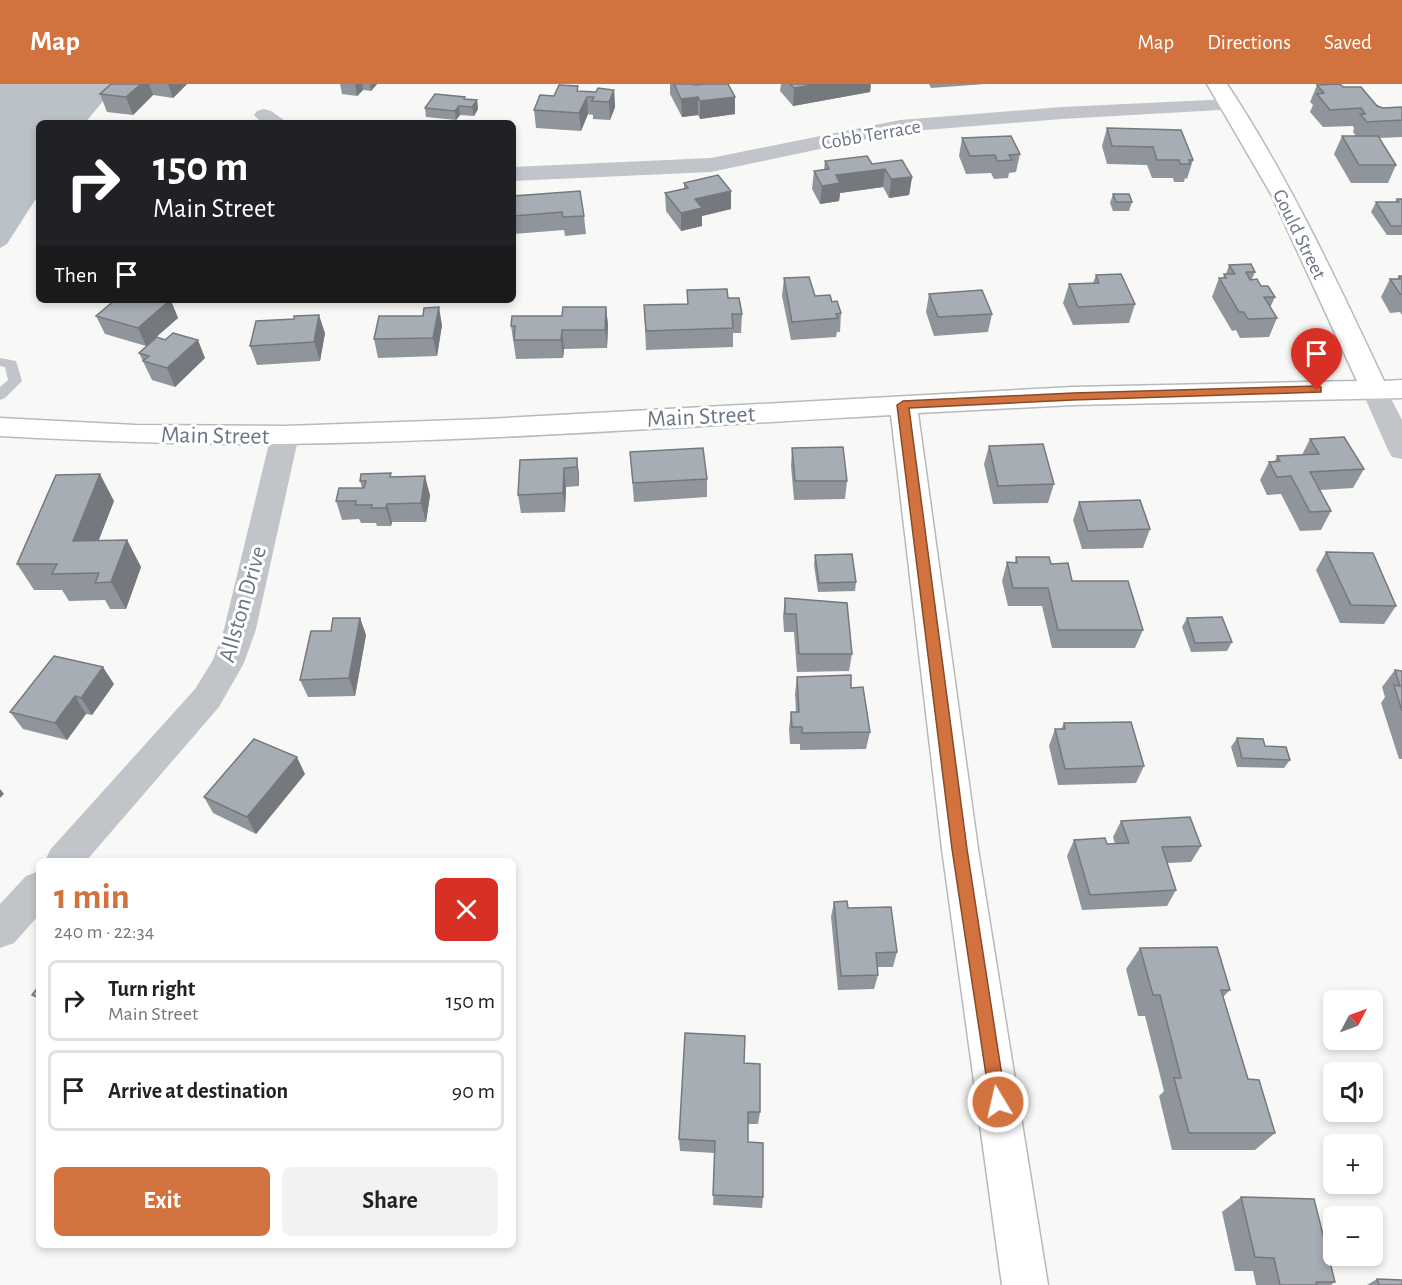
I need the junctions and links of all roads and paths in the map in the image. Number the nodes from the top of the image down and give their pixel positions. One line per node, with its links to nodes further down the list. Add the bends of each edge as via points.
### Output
1 (1216, 84): 2 (street, Gould Street)
2 (1231, 105): 3 (street, Cobb Terrace, via 911,124 711,165); 5 (street, Gould Street, via 1293,214)
3 (516, 174)
4 (0, 362): 7 (lane, via 11,364 15,381)
5 (1374, 389): 6 (street, Main Street); 8 (street, Main Street, via 1073,396); 11 (street)
6 (1402, 389)
7 (0, 395)
8 (903, 405): 10 (street, Main Street); 15 (street, via 960,849)
9 (0, 427): 10 (street, Main Street, via 135,434)
10 (285, 435): 12 (street, Allston Drive, via 240,629 228,663 207,698)
11 (1402, 450)
12 (66, 858)
13 (36, 891): 14 (street)
14 (0, 931)
15 (1025, 1285)

